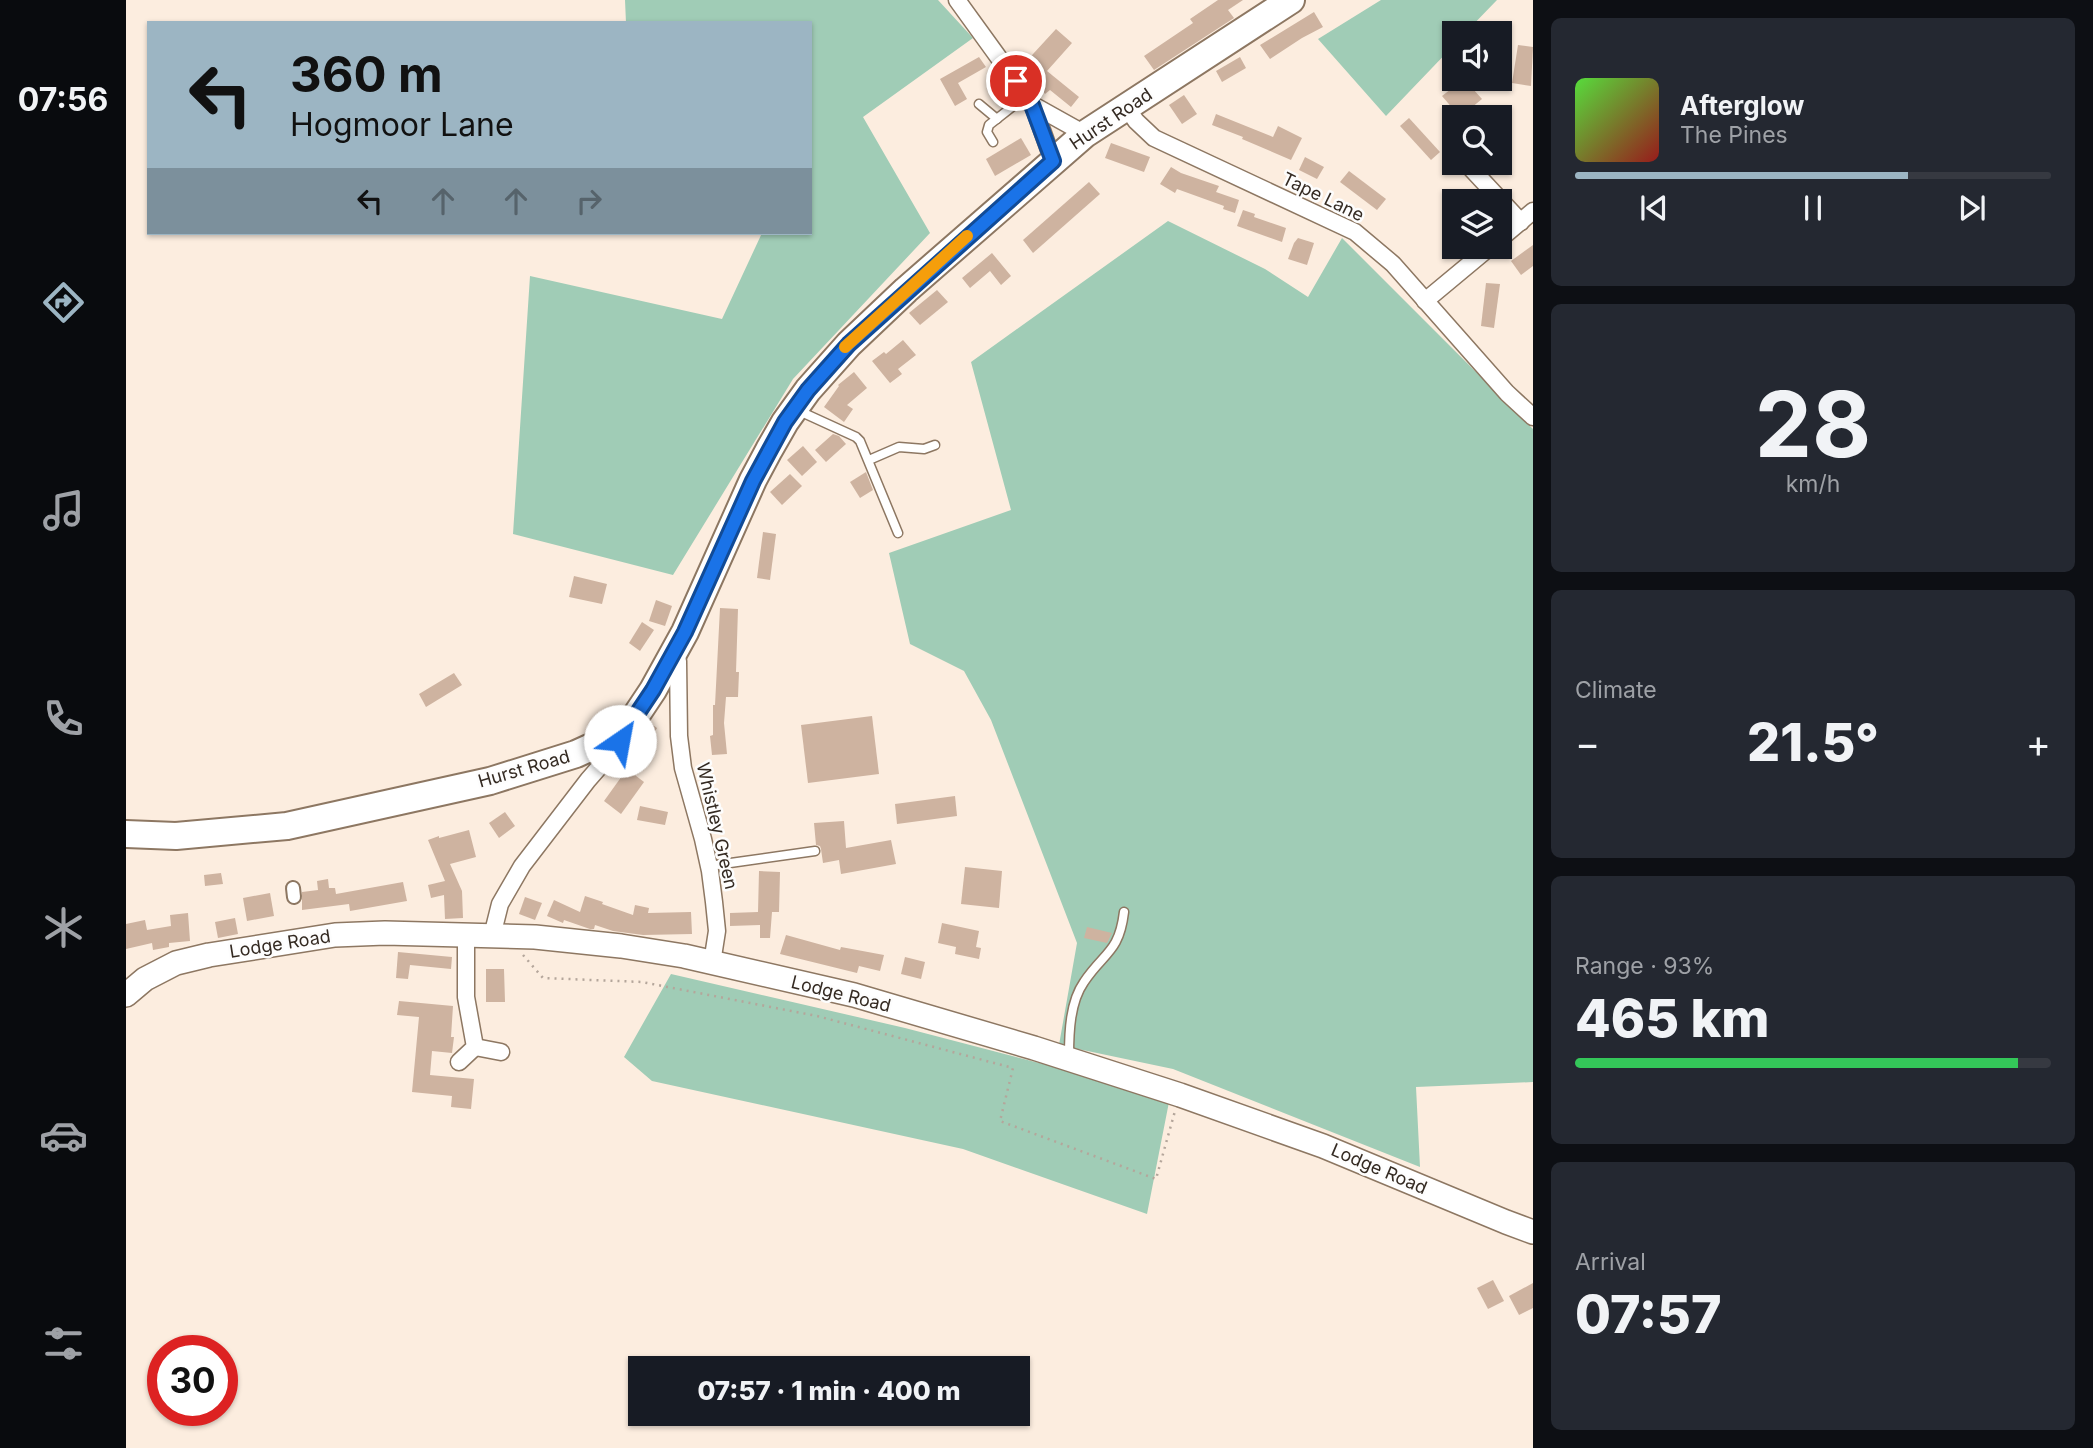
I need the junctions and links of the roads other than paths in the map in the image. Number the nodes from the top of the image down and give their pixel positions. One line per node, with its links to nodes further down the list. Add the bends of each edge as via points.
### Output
1 (957, 0): 3 (street)
2 (1291, 0): 5 (main road, Hurst Road)
3 (1029, 101): 6 (lane); 7 (street); 9 (street)
4 (979, 104): 6 (lane)
5 (1127, 108): 7 (main road, Hurst Road); 14 (street, Tape Lane, via 1154,138 1355,232 1393,264)
6 (997, 119): 8 (lane, via 987,132)
7 (1085, 134): 9 (main road, Hurst Road)
8 (993, 142)
9 (1053, 161): 15 (main road, Hurst Road, via 849,344)
10 (1480, 175): 11 (street)
11 (1527, 216): 12 (street)
12 (1512, 229)
13 (1476, 259): 14 (street)
14 (1425, 301): 16 (street, Tape Lane)
15 (794, 409): 18 (lane, via 856,437); 20 (main road, Hurst Road, via 753,481 673,654)
16 (1533, 417)
17 (935, 445): 18 (lane, via 899,447)
18 (869, 460): 19 (lane)
19 (898, 533)
20 (665, 694): 21 (main road, Hurst Road); 26 (street, Whistley Green)
21 (622, 730): 22 (main road, Hurst Road); 23 (street, via 620,741)
22 (576, 754): 23 (street); 24 (main road, Hurst Road, via 490,781 288,826 176,836)
23 (588, 780): 29 (street, via 522,866 500,904)
24 (126, 834)
25 (815, 851): 26 (lane)
26 (709, 866): 30 (street, Whistley Green, via 717,931)
27 (1124, 912): 34 (lane, via 1118,942 1082,983 1075,999)
28 (466, 935): 29 (main road, Lodge Road); 31 (main road, Lodge Road, via 335,935 209,955 164,968); 32 (street, via 466,997)
29 (499, 937): 30 (main road, Lodge Road, via 621,946)
30 (712, 963): 34 (main road, Lodge Road, via 854,995)
31 (126, 995)
32 (475, 1047): 33 (street); 35 (street)
33 (501, 1052)
34 (1069, 1059): 36 (main road, Lodge Road, via 1323,1146)
35 (458, 1062)
36 (1533, 1232)

